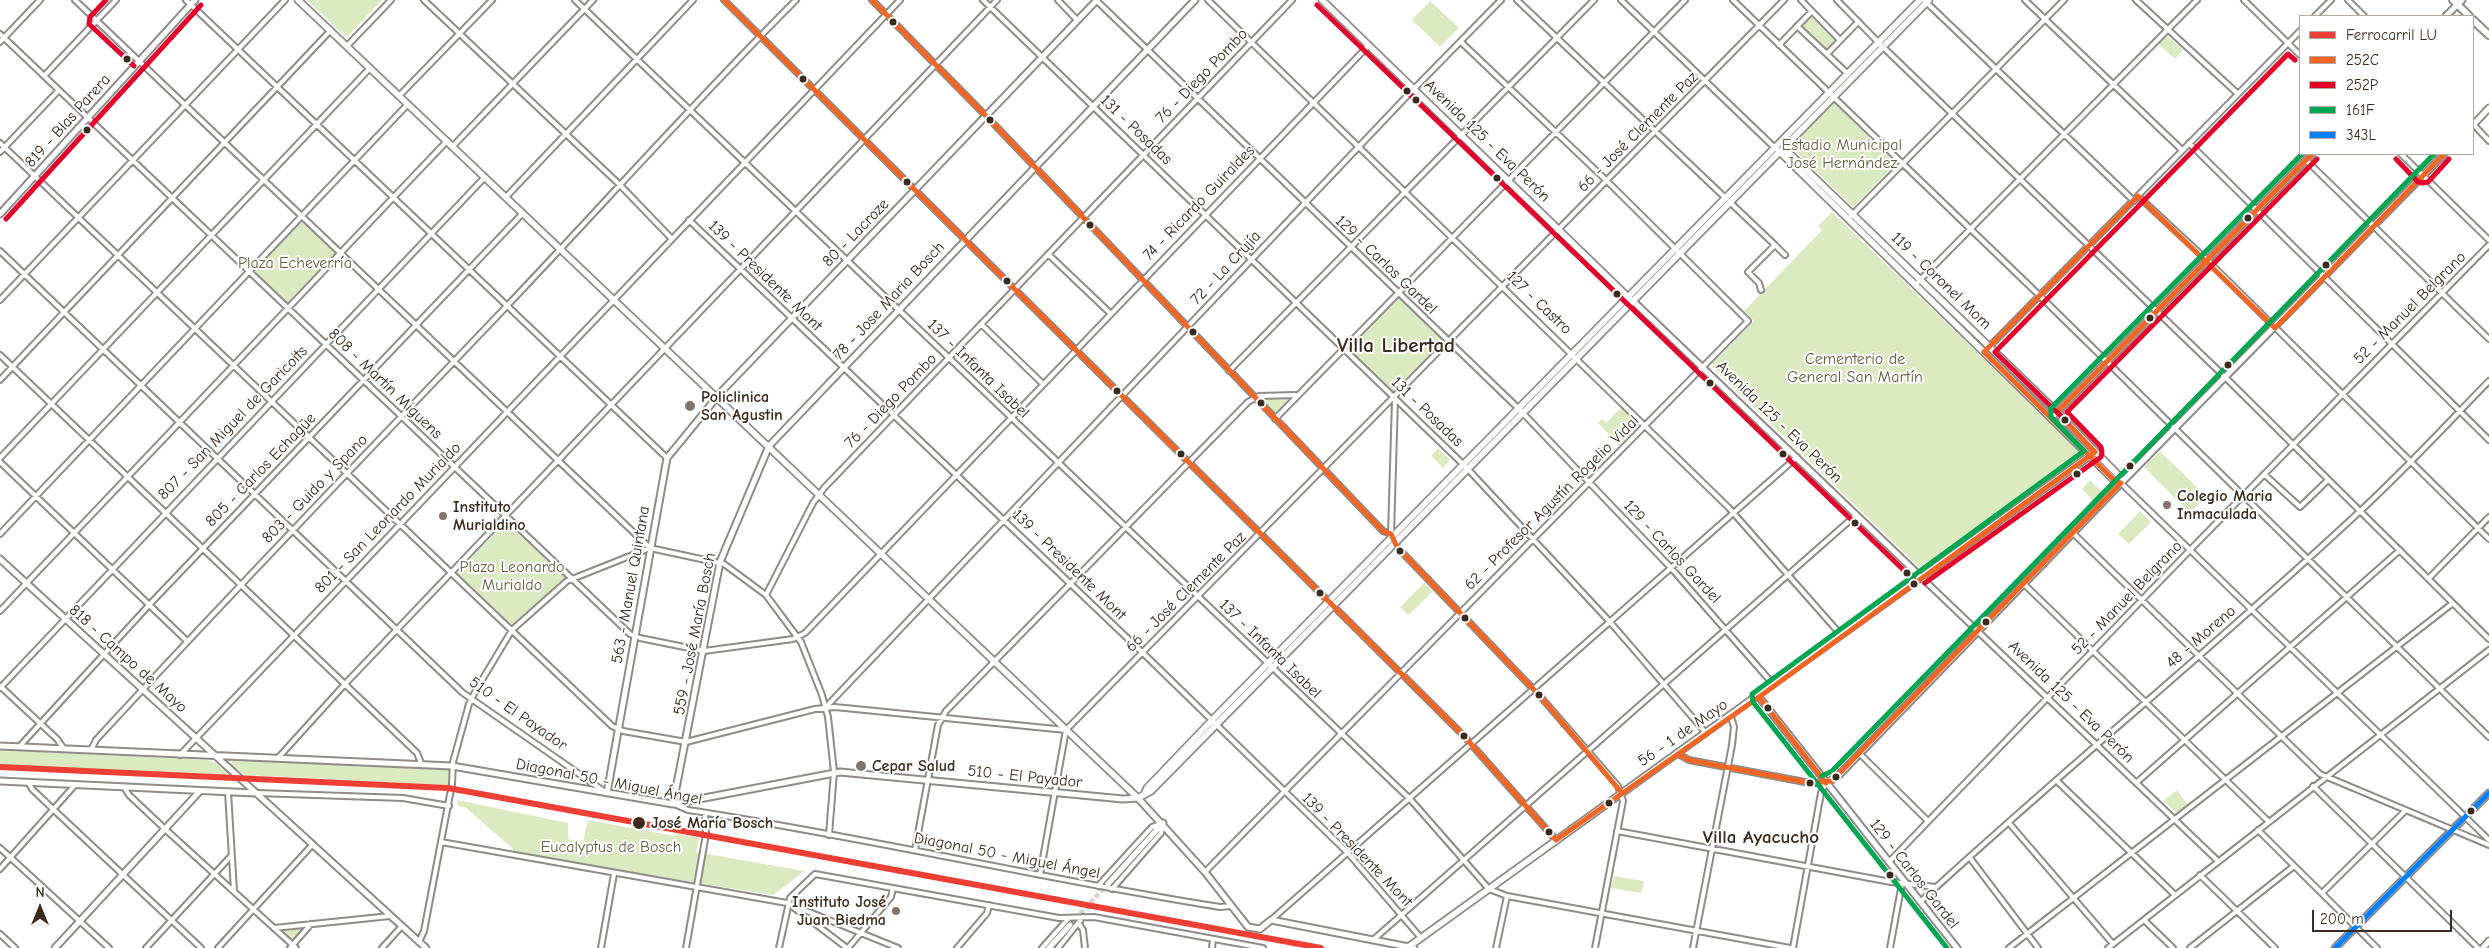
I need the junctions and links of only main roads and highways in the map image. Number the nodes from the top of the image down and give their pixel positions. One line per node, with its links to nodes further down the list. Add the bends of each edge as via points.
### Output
1 (298, 0): 12 (main road, via 1138,798 1151,791 1392,538 1467,468)
2 (1322, 0): 12 (main road, Avenida 125 - Eva Perón)
3 (1925, 1): 8 (main road)
4 (2457, 1): 5 (main road)
5 (2468, 15)
6 (2474, 21): 7 (main road)
7 (2489, 35)
8 (1880, 44): 9 (main road); 9 (main road, via 1847,73)
9 (1830, 94): 10 (main road)
10 (1776, 149): 11 (main road, 119 - Coronel Mom); 11 (main road, 119 - Coronel Mom, via 1788,152); 12 (main road)
11 (1918, 282): 13 (main road, 119 - Coronel Mom, via 1989,346); 13 (main road, 119 - Coronel Mom, via 1984,352)
12 (1631, 299)
13 (2022, 383): 14 (main road, 119 - Coronel Mom)
14 (2093, 454): 15 (main road, 119 - Coronel Mom, via 2120,477); 16 (main road, 56 - 1 de Mayo)
15 (2121, 483)
16 (1410, 948)

